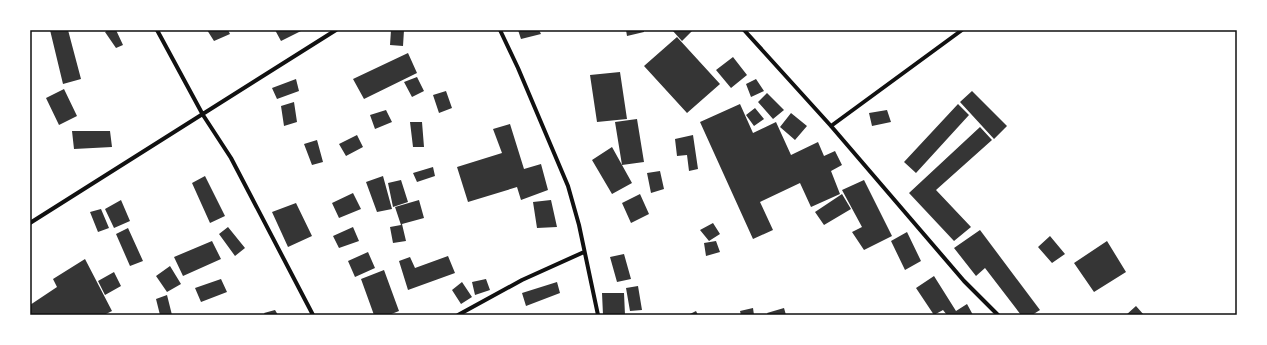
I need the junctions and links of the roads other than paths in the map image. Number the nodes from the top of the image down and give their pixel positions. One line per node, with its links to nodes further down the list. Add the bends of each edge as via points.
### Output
1 (157, 30): 6 (street)
2 (336, 30): 6 (street)
3 (500, 30): 9 (street, via 568,186)
4 (744, 30): 7 (street)
5 (962, 30): 7 (street)
6 (203, 115): 8 (street); 10 (street, via 231,158)
7 (831, 126): 13 (street, via 964,281)
8 (30, 223)
9 (584, 252): 11 (street, via 522,280); 12 (street)
10 (313, 315)
11 (458, 315)
12 (598, 315)
13 (998, 315)

